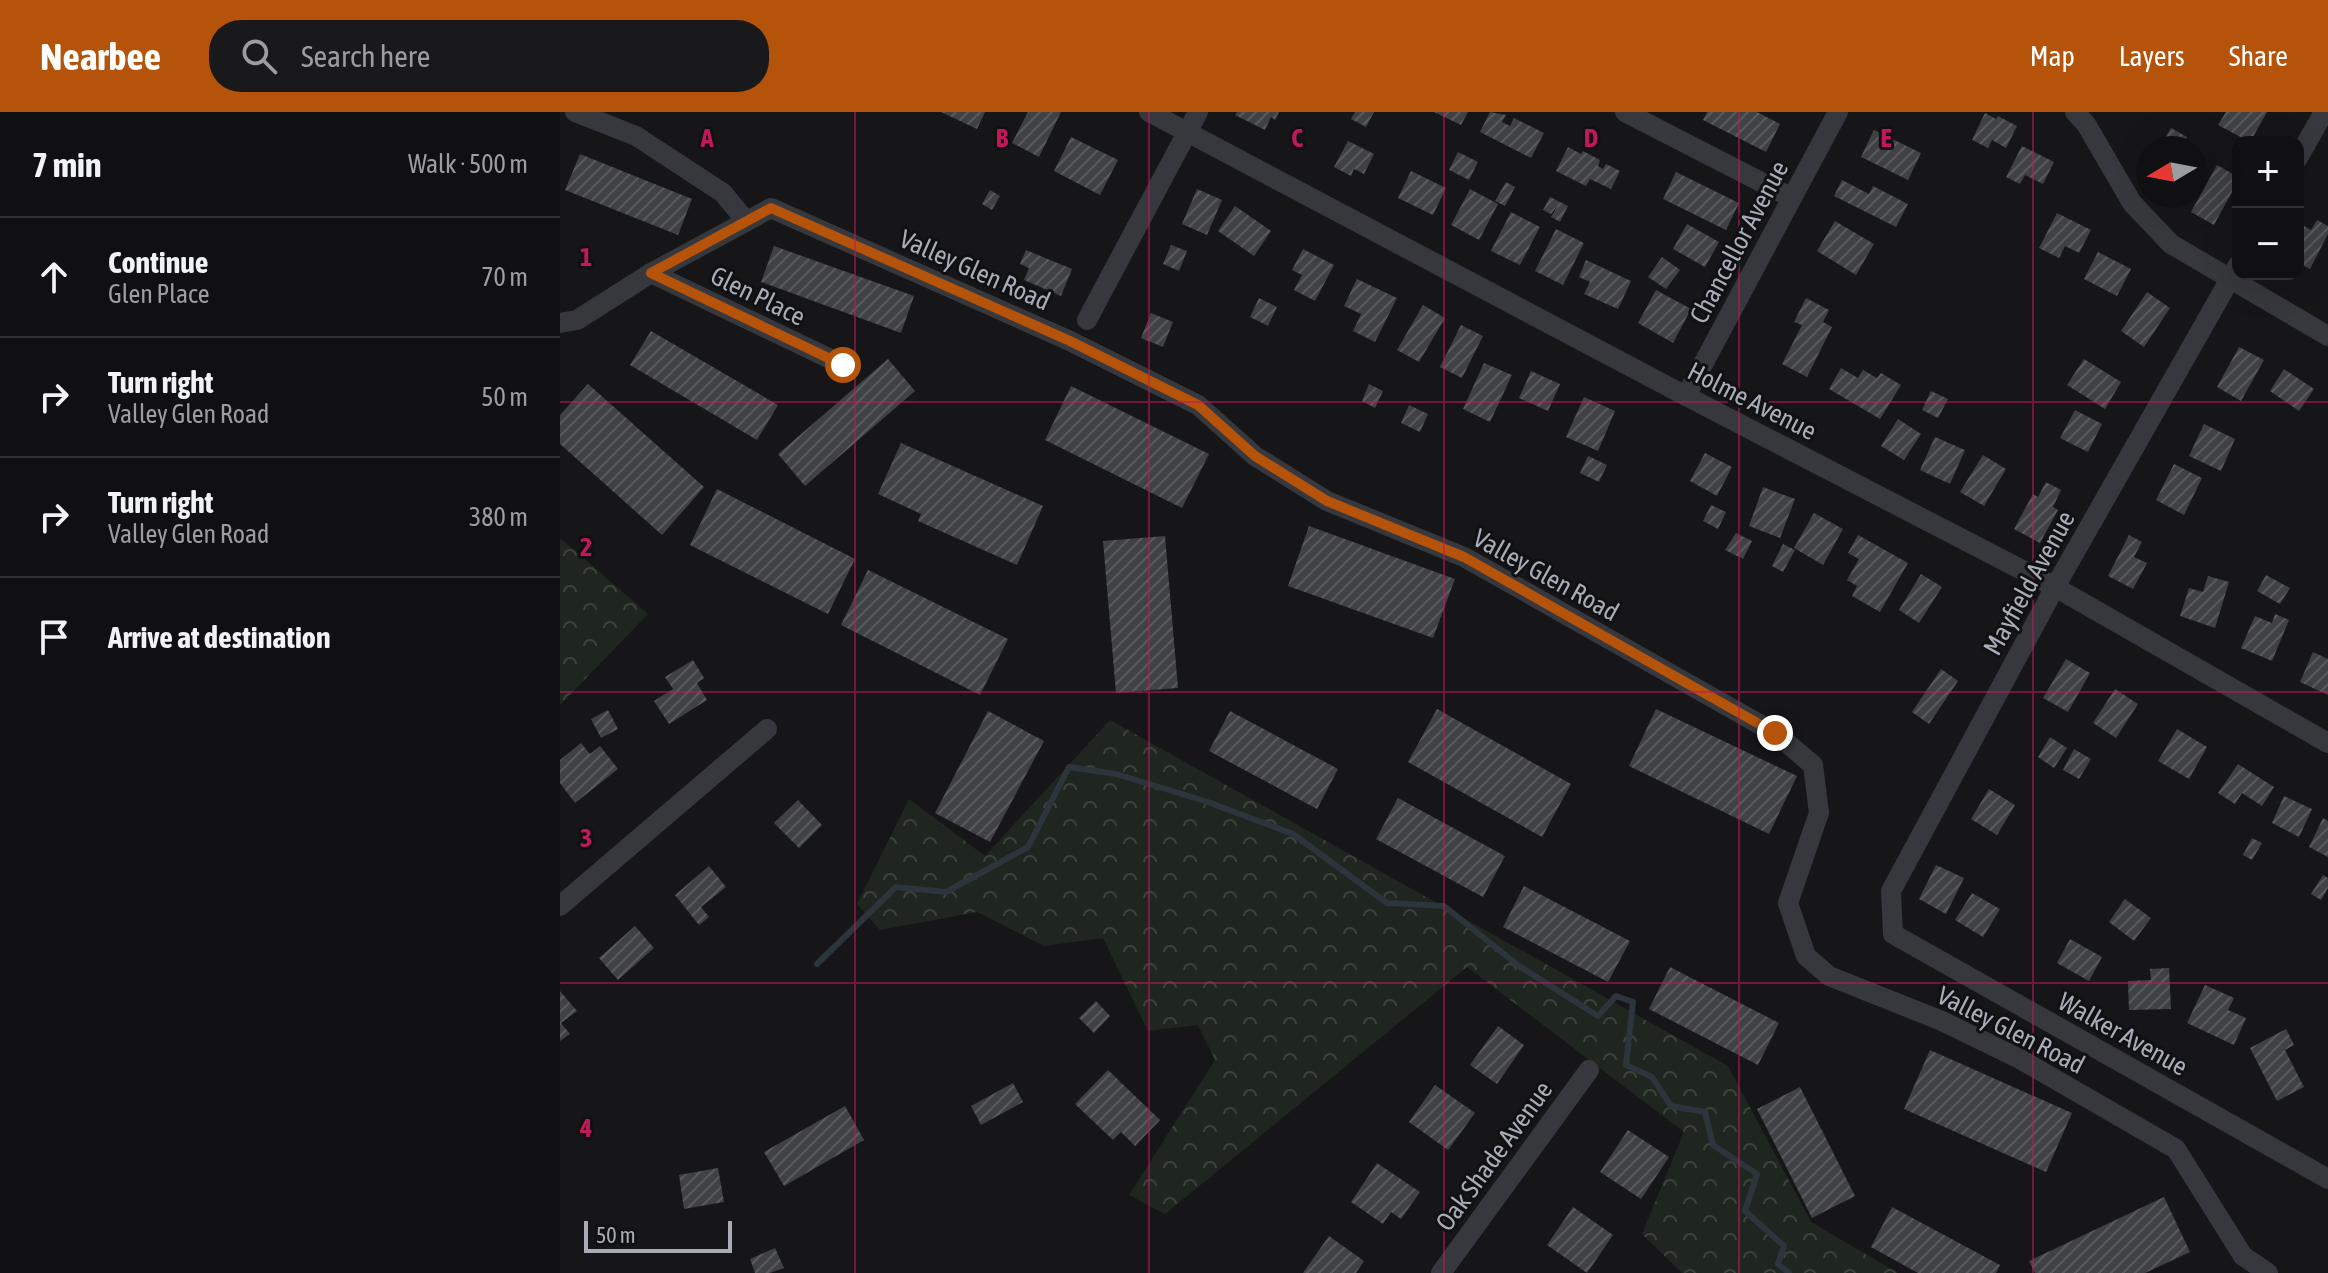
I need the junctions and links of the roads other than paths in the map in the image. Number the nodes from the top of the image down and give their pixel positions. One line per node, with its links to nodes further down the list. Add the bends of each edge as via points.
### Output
1 (575, 112): 11 (street, via 636,136 723,193)
2 (1149, 112): 8 (street, Holme Avenue)
3 (1198, 112): 8 (street)
4 (1625, 112): 10 (street)
5 (1838, 112): 10 (street, Chancellor Avenue)
6 (2075, 112): 12 (street, via 2132,203 2171,244)
7 (2324, 112): 9 (street)
8 (1187, 133): 16 (street); 20 (street, Holme Avenue)
9 (2304, 147)
10 (1792, 198): 20 (street, Chancellor Avenue)
11 (746, 221): 13 (street, Valley Glen Road); 29 (street, Valley Glen Road, via 771,208 1090,351 1198,405 1255,456 1327,501 1464,557 1775,733 1813,765 1819,813 1788,903 1806,956 1829,976 2020,1059 2176,1149 2243,1256)
12 (2232, 272)
13 (651, 273): 17 (street, Valley Glen Road, via 577,320); 19 (street, Glen Place)
14 (2232, 277): 21 (street, Mayfield Avenue)
15 (2244, 280): 18 (street)
16 (1087, 320)
17 (560, 323)
18 (2328, 336)
19 (843, 365)
20 (1686, 396): 21 (street, Holme Avenue)
21 (2055, 587): 23 (street, Holme Avenue); 25 (street, Mayfield Avenue, via 1891,891)
22 (767, 729): 24 (street)
23 (2328, 743)
24 (560, 906)
25 (1893, 934): 27 (street, Walker Avenue)
26 (1589, 1070): 28 (street, Oak Shade Avenue)
27 (2328, 1179)
28 (1441, 1273)
29 (2268, 1273)

